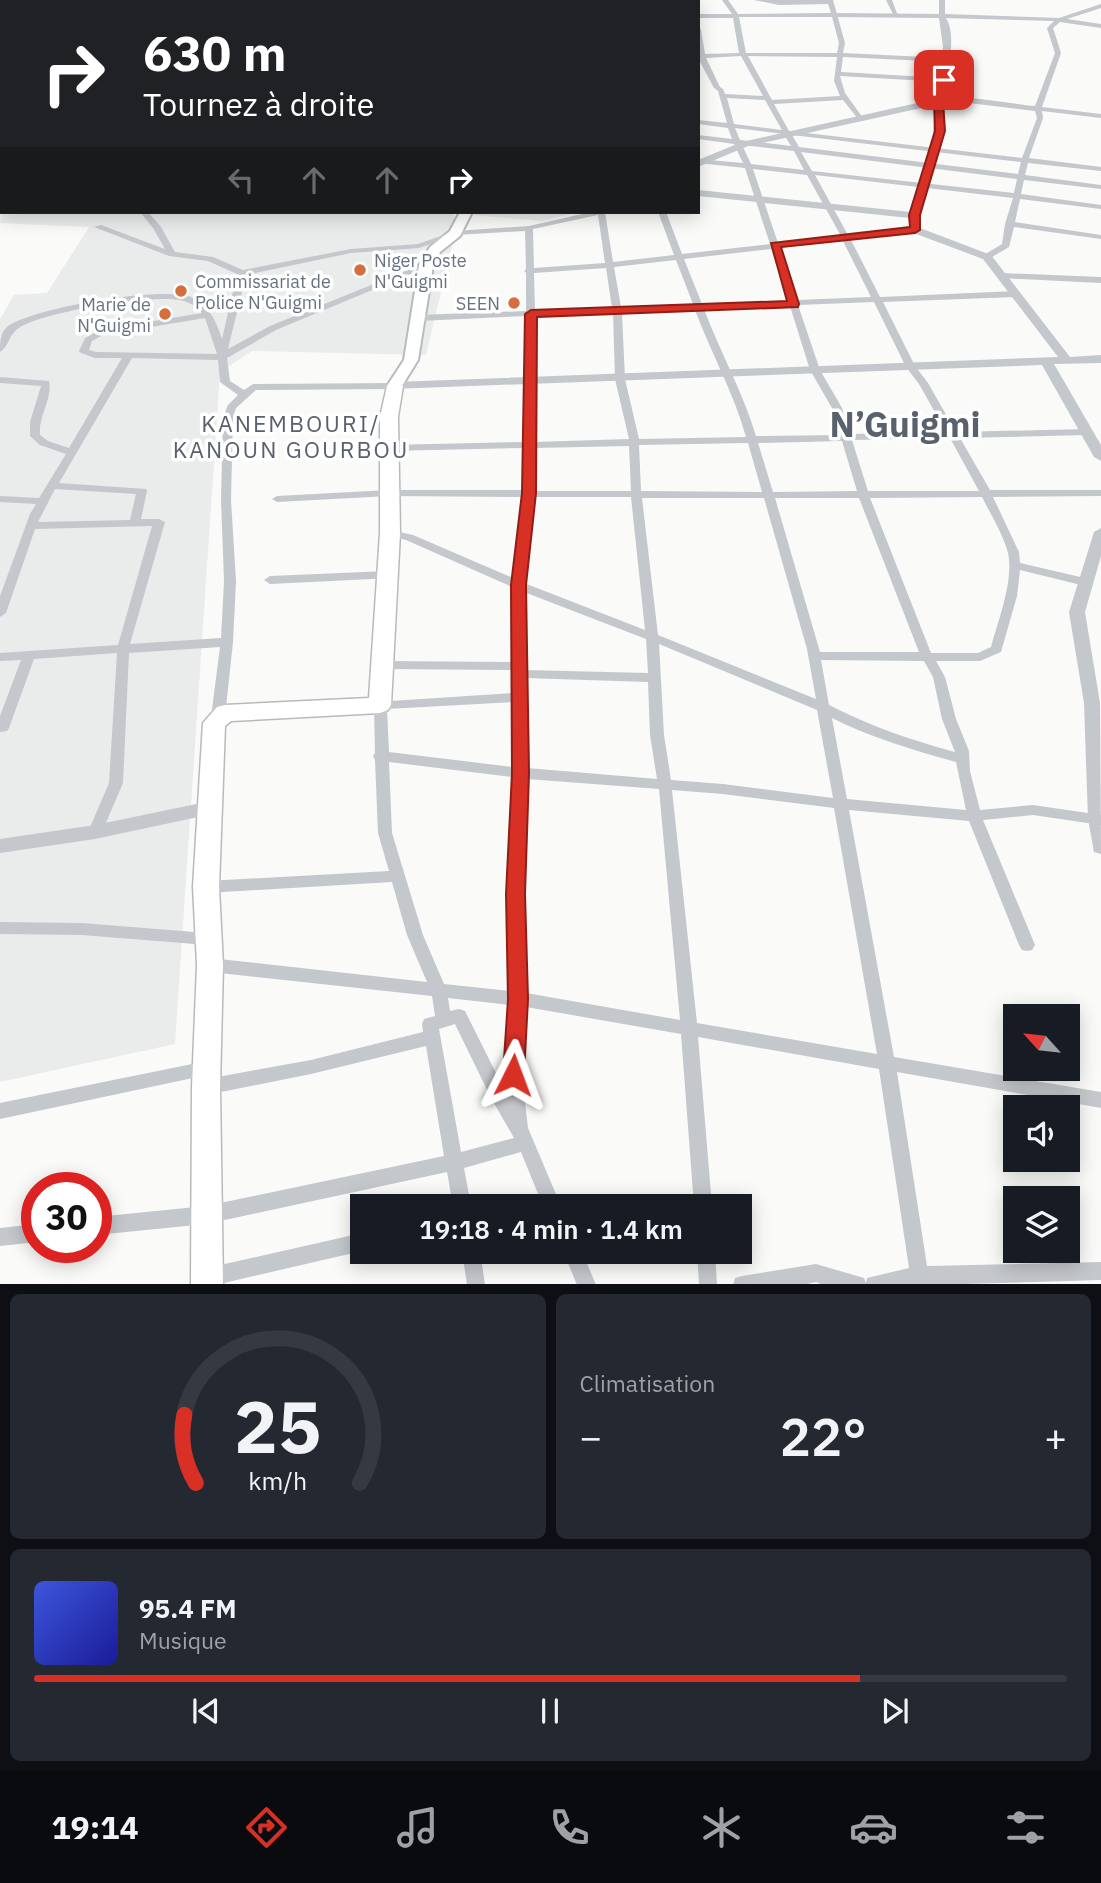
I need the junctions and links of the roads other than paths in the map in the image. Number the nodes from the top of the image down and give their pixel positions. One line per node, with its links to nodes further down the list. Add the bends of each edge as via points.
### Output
1 (725, 0): 10 (street)
2 (757, 0): 4 (street)
3 (889, 0): 8 (street)
4 (831, 1): 7 (street)
5 (941, 1): 11 (street)
6 (1101, 6): 12 (street)
7 (834, 15): 8 (street); 10 (street); 15 (street)
8 (896, 15): 11 (street)
9 (700, 16): 10 (street)
10 (736, 16): 14 (street)
11 (942, 16): 12 (street); 17 (street)
12 (1059, 20): 13 (street); 24 (street, via 1050,29 1058,53)
13 (1101, 26)
14 (743, 53): 15 (street); 16 (street); 22 (street)
15 (841, 54): 17 (street); 18 (street)
16 (700, 56): 20 (street)
17 (946, 60): 19 (street)
18 (837, 74): 19 (street); 21 (street)
19 (944, 80): 23 (street)
20 (723, 96): 22 (street); 28 (street)
21 (844, 98): 22 (street); 26 (street)
22 (770, 100): 29 (street)
23 (939, 101): 24 (street); 26 (street); 33 (street)
24 (1038, 108): 25 (street); 34 (street, via 1040,118)
25 (1101, 116)
26 (860, 118): 29 (street)
27 (700, 122): 28 (street)
28 (731, 126): 29 (street); 31 (street)
29 (789, 132): 31 (street); 32 (street); 33 (street)
30 (700, 137): 31 (street)
31 (740, 144): 32 (street); 35 (street); 36 (street)
32 (796, 149): 37 (street); 39 (street)
33 (935, 149): 34 (street); 37 (street)
34 (1025, 159): 38 (street); 40 (street)
35 (700, 162): 36 (street)
36 (748, 166): 39 (street); 45 (street)
37 (930, 166): 40 (street); 41 (street)
38 (1101, 169)
39 (808, 171): 41 (street); 46 (street)
40 (1021, 176): 42 (street); 44 (street)
41 (924, 184): 44 (street); 53 (street)
42 (1101, 187)
43 (700, 193): 45 (street)
44 (1016, 196): 47 (street); 54 (street)
45 (759, 199): 46 (street); 61 (street)
46 (827, 206): 53 (street); 60 (street)
47 (1101, 207)
48 (146, 214): 62 (street)
49 (462, 214): 58 (main road)
50 (591, 214): 56 (street)
51 (600, 214): 65 (street)
52 (663, 214): 63 (street)
53 (914, 215): 57 (street)
54 (1009, 224): 59 (street); 64 (street, via 1006,244)
55 (98, 227): 62 (street)
56 (529, 228): 58 (street); 67 (street)
57 (915, 230): 60 (street); 64 (street)
58 (455, 233): 66 (main road, via 435,250); 68 (street, via 419,246 351,251)
59 (1101, 237)
60 (846, 238): 61 (street); 72 (street)
61 (775, 245): 63 (street); 73 (street)
62 (172, 254): 68 (street, via 210,258)
63 (680, 257): 65 (street); 74 (street)
64 (987, 257): 69 (street)
65 (610, 265): 67 (street); 75 (street)
66 (426, 266): 78 (main road); 81 (street, via 274,328)
67 (528, 271): 76 (street)
68 (242, 273): 81 (street)
69 (1002, 276): 70 (street); 71 (street)
70 (1101, 280)
71 (1016, 294): 72 (street); 83 (street)
72 (880, 301): 73 (street); 85 (street)
73 (793, 304): 74 (street); 86 (street)
74 (698, 306): 75 (street); 87 (street)
75 (617, 311): 76 (street); 88 (street)
76 (531, 314): 78 (street); 90 (street)
77 (206, 315): 79 (street, via 192,300 180,296 126,298 16,324 8,330); 80 (street, via 114,329 88,340 84,349 95,355); 81 (street)
78 (419, 318): 91 (main road, via 411,360)
79 (0, 349)
80 (129, 355): 81 (street); 100 (street)
81 (222, 357): 92 (street, via 225,382)
82 (1101, 359): 83 (street)
83 (1066, 360): 84 (street)
84 (1046, 361): 85 (street); 93 (street)
85 (911, 367): 86 (street); 94 (street)
86 (815, 370): 87 (street); 95 (street, via 837,408)
87 (729, 375): 88 (street); 96 (street)
88 (620, 379): 90 (street); 97 (street)
89 (0, 380): 100 (street, via 46,383 33,427 35,436)
90 (528, 382): 91 (street); 98 (street)
91 (396, 386): 92 (street, via 265,386); 99 (highway)
92 (243, 394): 125 (street, via 228,417)
93 (1087, 432): 94 (street); 101 (street)
94 (953, 435): 95 (street); 105 (street)
95 (845, 437): 96 (street); 108 (street)
96 (751, 439): 97 (street); 109 (street)
97 (634, 441): 98 (street); 107 (street)
98 (529, 444): 99 (street); 104 (street)
99 (387, 448): 103 (highway)
100 (71, 452): 102 (street)
101 (1101, 457)
102 (51, 486): 112 (street); 113 (street, via 142,491)
103 (389, 493): 104 (street); 111 (street); 116 (highway)
104 (529, 493): 107 (street); 122 (street)
105 (986, 493): 106 (street); 108 (street); 118 (street)
106 (1101, 493)
107 (636, 494): 109 (street); 124 (street)
108 (863, 494): 109 (street); 130 (street)
109 (769, 495): 128 (street)
110 (0, 499): 112 (street)
111 (277, 499)
112 (42, 501): 114 (street)
113 (135, 523): 114 (street); 126 (street, via 159,522)
114 (30, 526): 123 (street)
115 (1101, 532): 117 (street)
116 (390, 533): 119 (highway); 122 (street)
117 (1097, 563): 121 (street)
118 (1015, 565): 121 (street); 130 (street, via 997,649 980,657)
119 (388, 575): 120 (street); 131 (highway)
120 (270, 580)
121 (1085, 582): 146 (street, via 1077,612 1092,703)
122 (519, 585): 124 (street); 132 (street)
123 (0, 613)
124 (652, 637): 133 (street); 136 (street)
125 (227, 642): 126 (street); 137 (street)
126 (123, 649): 127 (street); 147 (street, via 116,783)
127 (29, 655): 129 (street); 138 (street)
128 (814, 656): 130 (street); 136 (street)
129 (0, 657)
130 (928, 659): 140 (street, via 939,677)
131 (381, 665): 132 (street); 135 (highway)
132 (521, 670): 133 (street); 134 (street)
133 (654, 678): 142 (street)
134 (518, 697): 135 (street); 141 (street)
135 (380, 705): 137 (highway); 139 (street)
136 (824, 708): 140 (street, via 900,742); 143 (street)
137 (218, 717): 144 (highway, via 214,723)
138 (1, 730)
139 (380, 756): 141 (street); 150 (street, via 385,834)
140 (962, 759): 145 (street)
141 (520, 773): 142 (street); 156 (street, via 515,894)
142 (665, 785): 143 (street); 158 (street)
143 (841, 803): 145 (street); 160 (street)
144 (211, 807): 147 (street); 151 (highway)
145 (974, 816): 146 (street, via 1033,810); 153 (street)
146 (1099, 819): 149 (street)
147 (94, 832): 148 (street)
148 (0, 846)
149 (1101, 847)
150 (399, 876): 151 (street); 155 (street, via 415,935)
151 (206, 887): 154 (highway)
152 (0, 928): 154 (street, via 82,929)
153 (1027, 945)
154 (209, 952): 155 (street); 161 (highway)
155 (439, 990): 156 (street); 157 (street)
156 (518, 999): 158 (street); 164 (street, via 513,1075)
157 (443, 1018): 159 (street, via 430,1024); 164 (street, via 459,1016)
158 (689, 1028): 160 (street); 168 (street)
159 (431, 1037): 161 (street, via 311,1067); 165 (street)
160 (887, 1064): 162 (street); 178 (street)
161 (207, 1078): 163 (street); 169 (highway)
162 (1101, 1100)
163 (0, 1111)
164 (522, 1136): 165 (street); 167 (street)
165 (454, 1162): 166 (street); 169 (street)
166 (460, 1194)
167 (547, 1194)
168 (701, 1194)
169 (206, 1214): 170 (street); 179 (highway)
170 (112, 1224)
171 (21, 1235): 172 (street)
172 (0, 1237)
173 (350, 1245): 179 (street)
174 (473, 1264): 180 (street)
175 (578, 1264): 181 (street)
176 (707, 1264): 182 (street)
177 (1101, 1271): 178 (street)
178 (920, 1280): 185 (street)
179 (207, 1281)
180 (476, 1284)
181 (587, 1284)
182 (708, 1284)
183 (742, 1284): 184 (street, via 816,1273)
184 (857, 1284)
185 (874, 1284)

